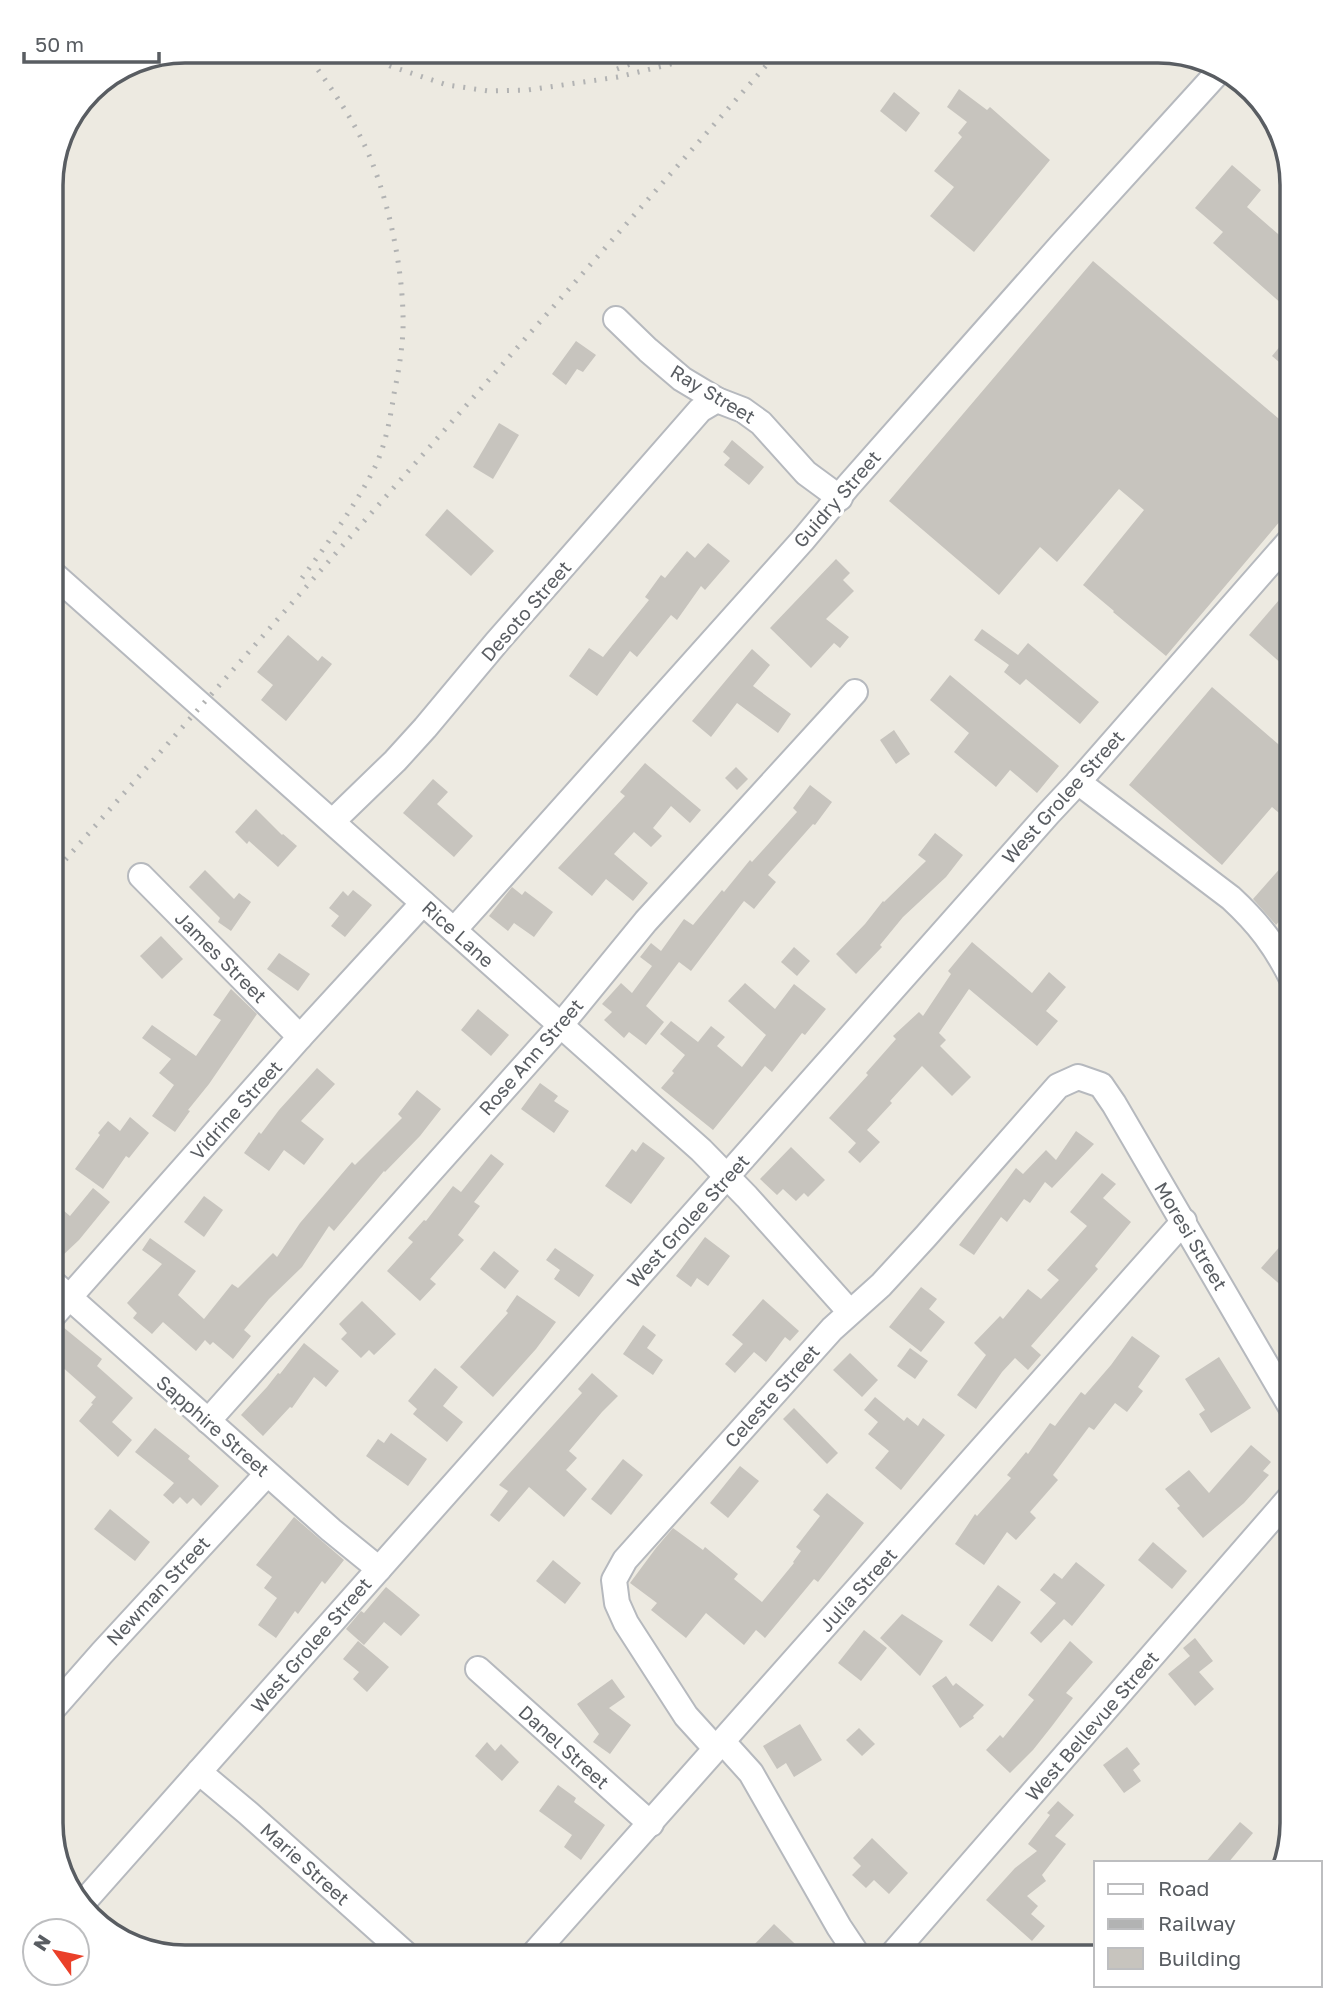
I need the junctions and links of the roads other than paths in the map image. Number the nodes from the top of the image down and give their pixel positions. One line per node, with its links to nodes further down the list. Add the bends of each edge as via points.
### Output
1 (1214, 77): 4 (street, Guidry Street)
2 (616, 319): 3 (street, Ray Street, via 682,379)
3 (717, 400): 4 (street, Ray Street, via 743,410 761,424 806,473); 9 (street, Desoto Street, via 700,410 670,443 396,761)
4 (840, 498): 12 (street, Guidry Street)
5 (1280, 552): 8 (street, West Grolee Street)
6 (63, 583): 9 (street, Rice Lane)
7 (855, 692): 14 (street, Rose Ann Street, via 646,921)
8 (1078, 782): 13 (street, via 1223,892 1247,913); 17 (street, West Grolee Street)
9 (333, 821): 11 (street, Rice Lane)
10 (141, 876): 15 (street, James Street)
11 (422, 903): 12 (street, Rice Lane); 15 (street, Vidrine Street)
12 (454, 930): 14 (street, Rice Lane)
13 (1280, 956)
14 (560, 1026): 17 (street, Rice Lane); 24 (street, Rose Ann Street)
15 (300, 1037): 20 (street, Vidrine Street)
16 (1078, 1077): 18 (street, Moresi Street, via 1101,1085); 22 (street, Celeste Street, via 1058,1086 917,1246)
17 (727, 1177): 22 (street, Rice Lane); 27 (street, West Grolee Street)
18 (1184, 1222): 23 (street, Moresi Street); 30 (street, Julia Street)
19 (63, 1291): 20 (street, Sapphire Street)
20 (70, 1297): 21 (street, Vidrine Street); 24 (street, Sapphire Street)
21 (63, 1305)
22 (850, 1312): 30 (street, Celeste Street, via 625,1560 614,1580 626,1623 686,1716)
23 (1280, 1388)
24 (208, 1421): 25 (street, Sapphire Street)
25 (267, 1474): 27 (street, Sapphire Street); 29 (street, Newman Street)
26 (1280, 1509): 37 (street, West Bellevue Street)
27 (379, 1569): 31 (street, West Grolee Street)
28 (478, 1669): 32 (street, Danel Street)
29 (63, 1697)
30 (720, 1745): 32 (street, Julia Street); 36 (street, via 751,1773)
31 (199, 1772): 33 (street, West Grolee Street); 34 (street, Marie Street)
32 (651, 1824): 35 (street, Julia Street)
33 (88, 1897)
34 (396, 1945)
35 (542, 1945)
36 (851, 1945)
37 (900, 1945)

